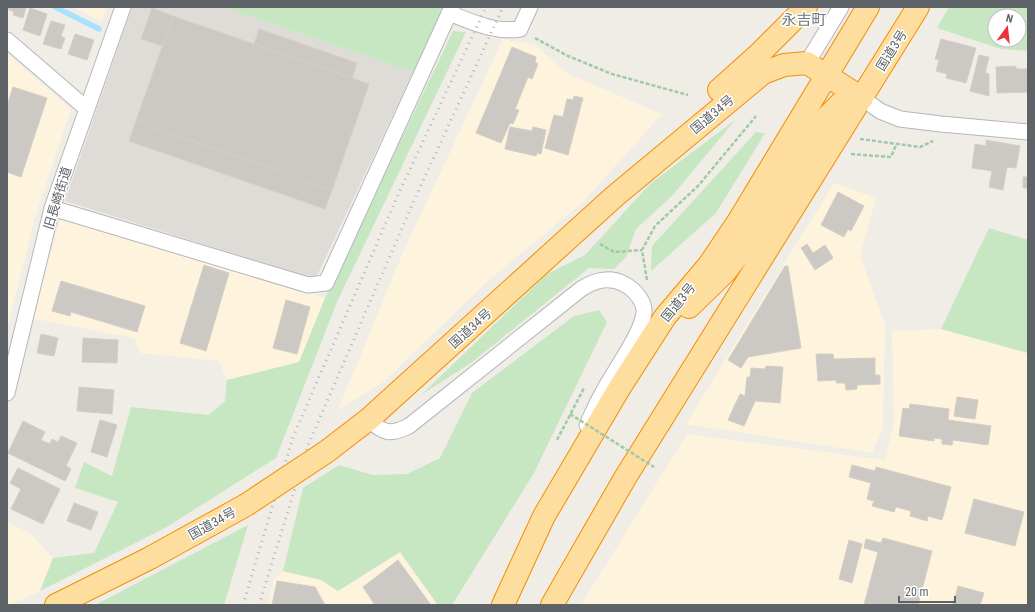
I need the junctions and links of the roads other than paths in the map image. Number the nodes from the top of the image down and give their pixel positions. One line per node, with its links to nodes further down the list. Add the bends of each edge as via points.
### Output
1 (123, 7): 12 (street, 旧長崎街道)
2 (530, 7): 7 (street, via 520,29 507,31 478,24)
3 (806, 7): 14 (highway, via 758,55 668,136)
4 (841, 7): 9 (street)
5 (868, 7): 10 (highway, 国道3号)
6 (918, 7): 11 (highway, 国道3号)
7 (450, 10): 15 (street, via 326,283 308,285)
8 (7, 40): 12 (street)
9 (807, 63): 10 (highway); 14 (highway, 国道34号, via 784,65 763,73)
10 (827, 76): 11 (highway); 17 (highway, 国道3号, via 738,222 709,265 665,317)
11 (862, 98): 13 (street, via 880,111 900,119); 17 (highway, via 841,103 828,116 725,272 661,335); 23 (highway, 国道3号, via 621,484)
12 (87, 109): 15 (street, 旧長崎街道)
13 (1028, 132)
14 (615, 196): 19 (highway, 国道34号)
15 (52, 208): 16 (street, 旧長崎街道)
16 (13, 346): 18 (street, 旧長崎街道)
17 (620, 387): 20 (highway, 国道3号)
18 (7, 393)
19 (369, 419): 20 (street, via 377,428 387,432 399,431 409,426 591,282 602,279 624,284 641,300 644,312 641,323 602,393); 21 (highway, 国道34号, bridge, via 326,452 246,505 150,558)
20 (544, 516): 22 (highway, 国道3号)
21 (56, 605)
22 (503, 605)
23 (552, 605)

